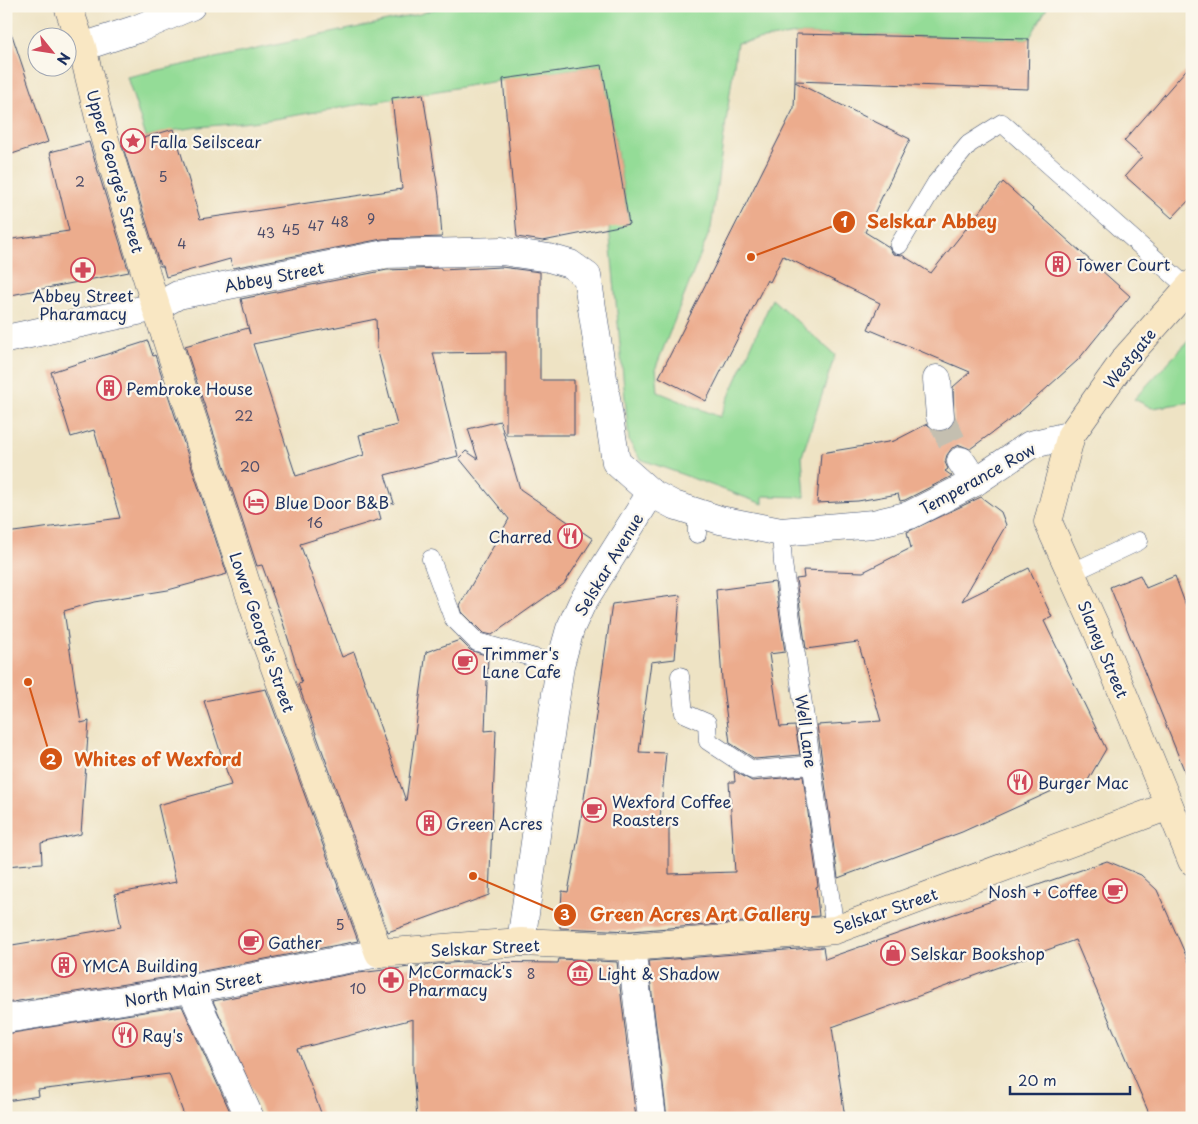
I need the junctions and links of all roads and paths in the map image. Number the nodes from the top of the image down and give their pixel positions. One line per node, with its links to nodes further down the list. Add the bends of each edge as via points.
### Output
1 (68, 6): 3 (street, Upper George's Street)
2 (191, 6): 3 (street, via 137,29)
3 (82, 47): 7 (street, Upper George's Street, via 102,130)
4 (899, 245): 6 (lane, via 936,183 969,144 1002,124)
5 (548, 258): 7 (street, Abbey Street, via 502,251 385,254 178,294); 12 (street, Selskar Avenue, via 570,264 587,276 616,462)
6 (1190, 286): 11 (street, Westgate, via 1125,359)
7 (156, 307): 8 (street, Abbey Street); 25 (street, Lower George's Street, via 262,632)
8 (6, 339)
9 (937, 379): 10 (street)
10 (940, 416)
11 (1071, 435): 13 (street, Temperance Row, via 1030,444 968,471 910,515 873,524); 16 (street, Slaney Street, via 1048,522)
12 (651, 493): 13 (street, Temperance Row, via 674,505 697,523); 17 (street, Selskar Avenue, via 582,603 570,629)
13 (781, 532): 19 (lane, Well Lane)
14 (1139, 541): 16 (lane)
15 (431, 559): 17 (lane, via 453,618 477,642)
16 (1071, 573): 20 (street, Slaney Street)
17 (560, 665): 23 (street, Selskar Avenue)
18 (680, 676): 19 (lane, via 684,713 707,722 708,741 752,770)
19 (812, 765): 22 (lane, Well Lane)
20 (1169, 806): 21 (street, Slaney Street); 22 (street, Selskar Street)
21 (1192, 861)
22 (835, 930): 24 (street, Selskar Street)
23 (521, 942): 24 (street, Selskar Street); 25 (street, Selskar Street)
24 (631, 947): 29 (street)
25 (378, 953): 26 (street, North Main Street)
26 (191, 989): 27 (street, North Main Street); 28 (street)
27 (6, 1019)
28 (250, 1118)
29 (652, 1118)

